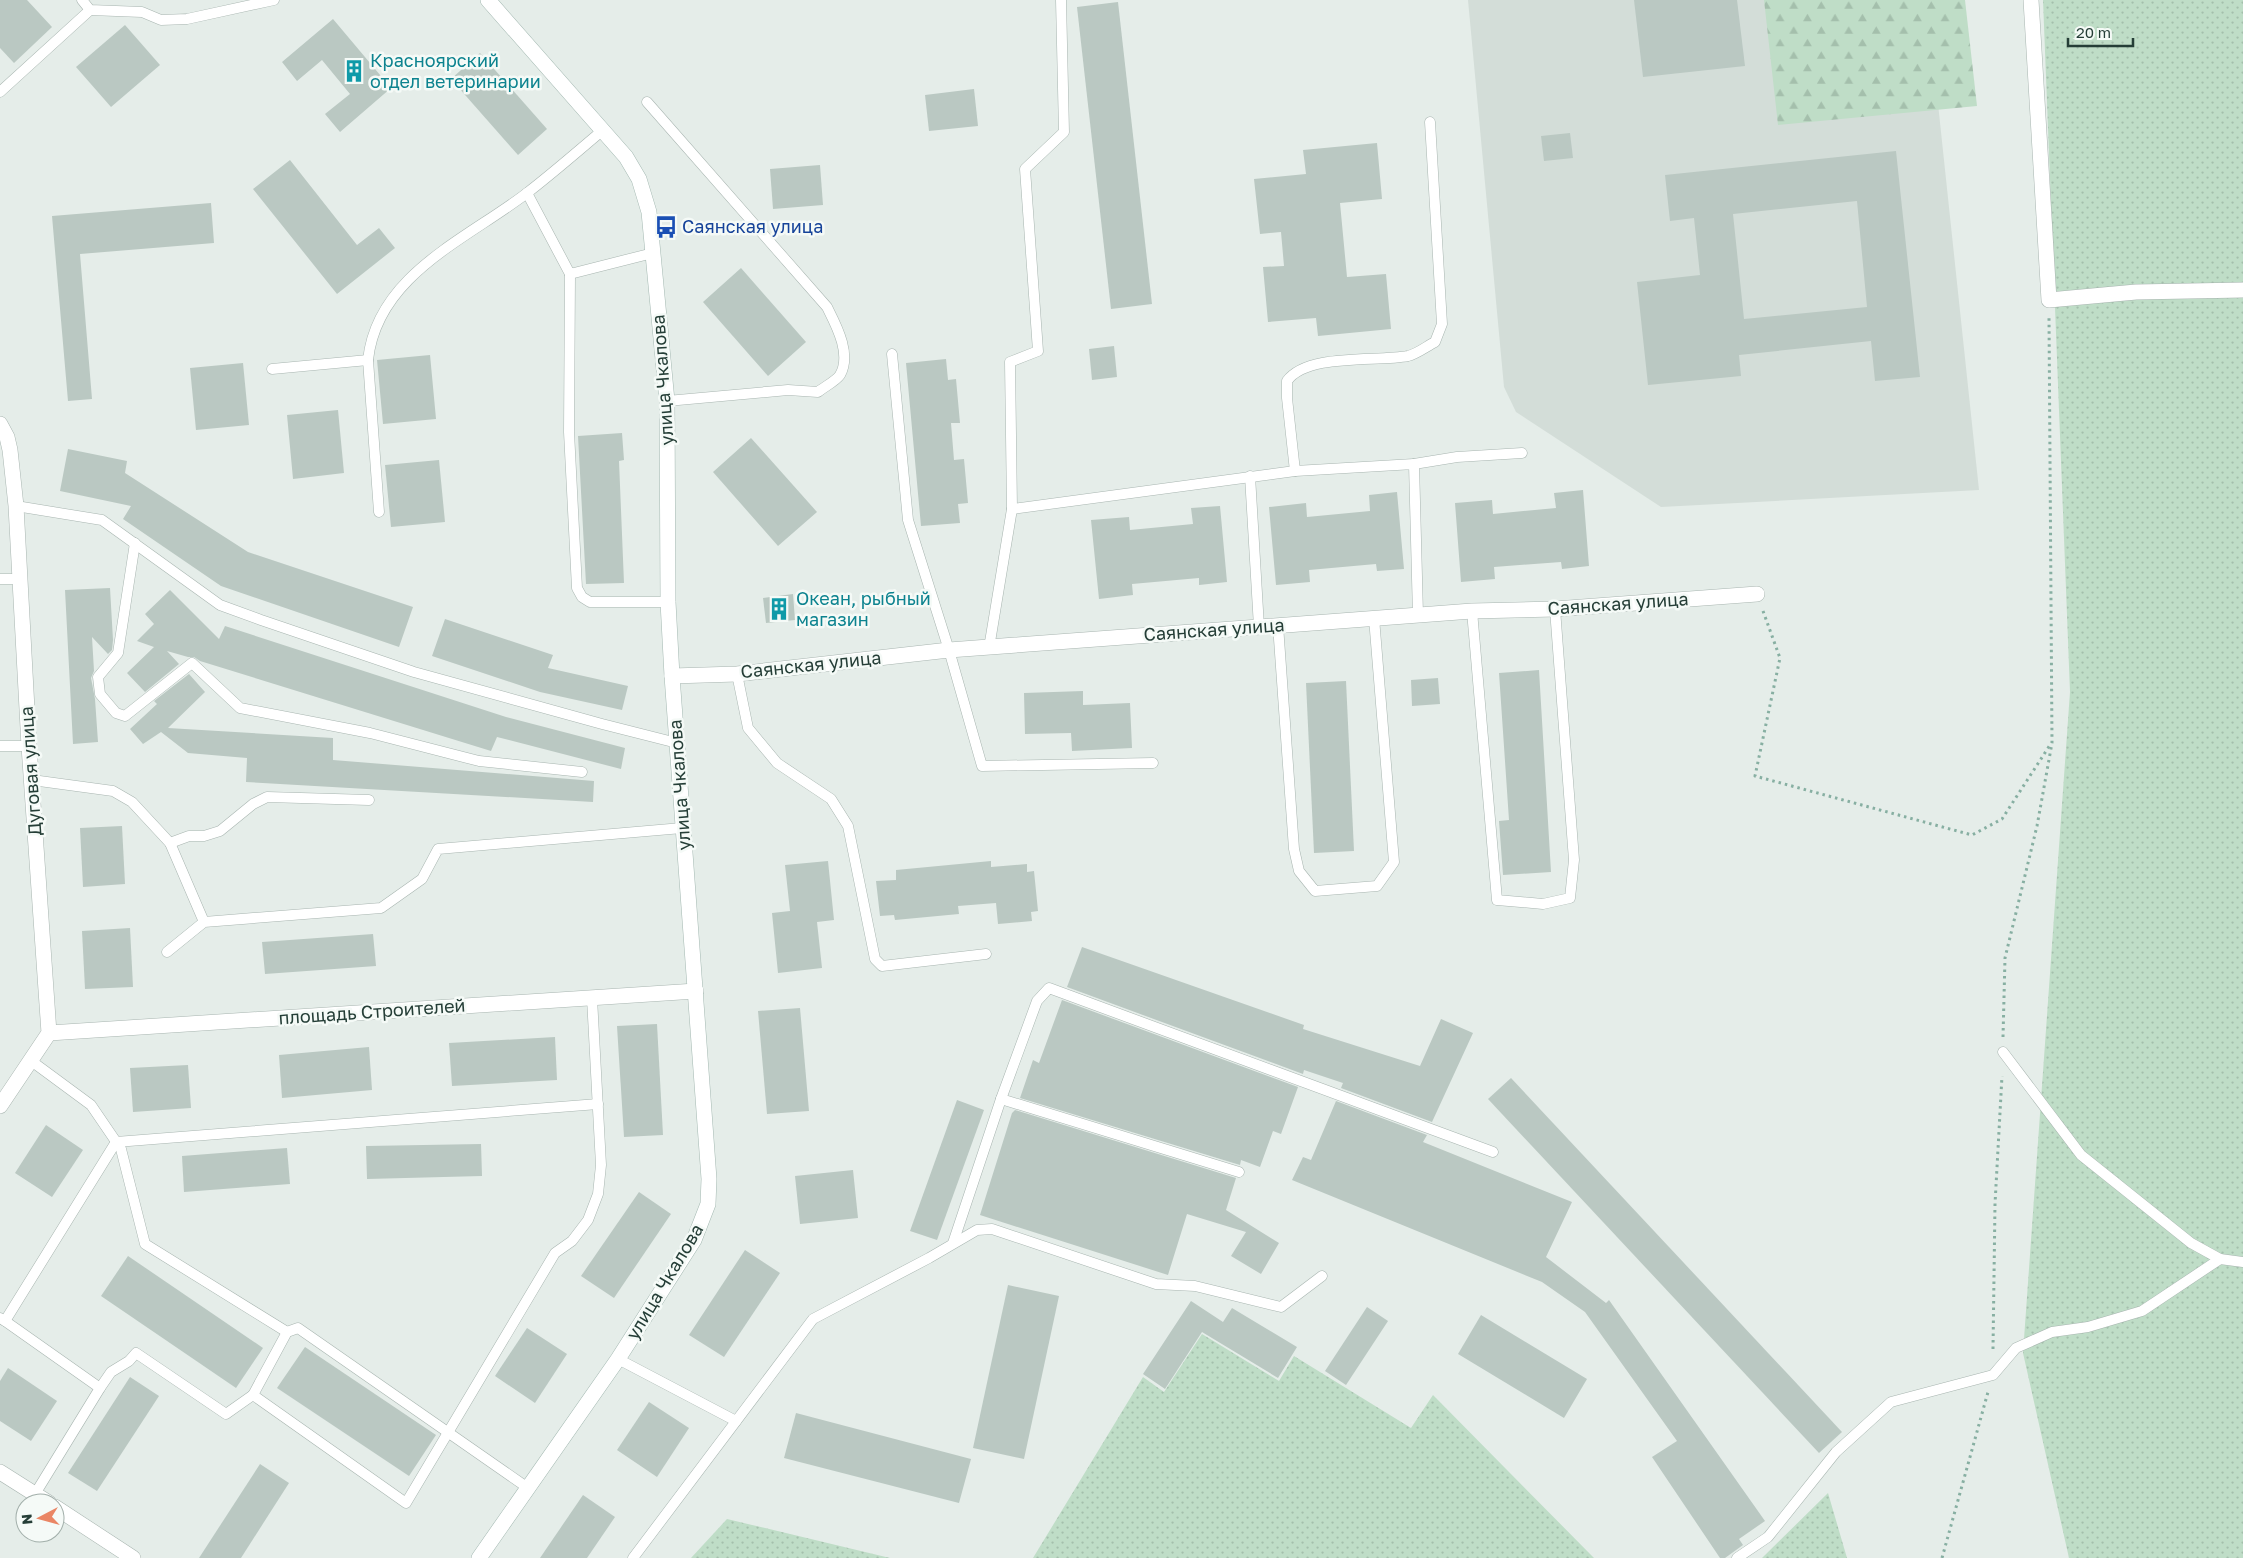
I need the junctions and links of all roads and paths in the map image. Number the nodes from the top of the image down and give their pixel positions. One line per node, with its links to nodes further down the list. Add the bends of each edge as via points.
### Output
1 (82, 0): 6 (lane)
2 (274, 0): 6 (lane, via 187,19 161,20 142,12)
3 (488, 0): 10 (street, улица Чкалова)
4 (1061, 0): 26 (lane, via 1064,132 1025,169 1038,351 1010,362)
5 (2031, 0): 15 (street)
6 (90, 10): 7 (lane)
7 (1, 89)
8 (647, 102): 19 (lane, via 826,307 838,328 844,356 840,375 818,392 788,390)
9 (1430, 122): 23 (lane, via 1442,324 1435,342 1410,356 1315,364 1296,370 1287,381)
10 (604, 130): 11 (lane); 12 (street, улица Чкалова, via 639,179 649,212)
11 (527, 193): 13 (lane); 17 (lane, via 412,274 383,310 370,343)
12 (653, 253): 13 (lane); 19 (street, улица Чкалова)
13 (570, 274): 31 (lane, via 569,432 577,588 590,602)
14 (2243, 290): 15 (street, via 2136,292)
15 (2049, 300): 42 (path)
16 (892, 354): 39 (lane, via 908,520)
17 (368, 360): 18 (lane); 27 (lane)
18 (272, 369)
19 (667, 401): 31 (street, улица Чкалова)
20 (0, 424): 25 (street, Дуговая улица, via 10,450)
21 (1522, 453): 22 (lane, via 1457,457)
22 (1414, 464): 23 (lane); 34 (lane)
23 (1295, 471): 24 (lane)
24 (1250, 476): 26 (lane); 37 (lane)
25 (16, 506): 28 (lane, via 102,520); 29 (street, Дуговая улица)
26 (1012, 509): 38 (lane)
27 (379, 512)
28 (135, 543): 43 (lane, via 220,605 414,672); 48 (lane, via 118,653 98,677 100,694 116,713 124,716 192,663 240,708 370,733 479,760)
29 (7, 577): 45 (street, Дуговая улица)
30 (1757, 594): 32 (street, Саянская улица); 42 (path, via 1780,658 1755,776 1972,835 2002,819)
31 (668, 602): 41 (street, улица Чкалова)
32 (1555, 609): 33 (street, Саянская улица); 33 (lane, via 1574,860 1570,898 1543,904 1497,900)
33 (1472, 611): 34 (street, Саянская улица)
34 (1418, 615): 35 (street, Саянская улица)
35 (1374, 618): 36 (street, Саянская улица); 36 (lane, via 1394,862 1377,886 1315,891 1299,871 1294,850)
36 (1278, 626): 37 (street, Саянская улица)
37 (1259, 627): 38 (street, Саянская улица)
38 (989, 648): 39 (street, Саянская улица)
39 (949, 650): 40 (street, Саянская улица); 47 (lane, via 982,766)
40 (737, 674): 41 (street, Саянская улица); 55 (lane, via 748,728 777,763 831,799 848,826 875,959 882,966)
41 (672, 676): 43 (street, улица Чкалова)
42 (2052, 742): 59 (path, via 2037,826 2005,958)
43 (677, 743): 51 (street, улица Чкалова)
44 (5, 746): 45 (lane); 46 (lane)
45 (29, 746): 49 (street, Дуговая улица)
46 (0, 754)
47 (1153, 763)
48 (582, 772)
49 (32, 780): 52 (lane, via 113,791 132,802); 58 (street, Дуговая улица)
50 (369, 800): 52 (lane, via 267,797 253,804 220,831)
51 (682, 828): 53 (lane, via 438,848 422,878 381,908); 56 (street, улица Чкалова)
52 (170, 843): 53 (lane)
53 (204, 922): 54 (lane)
54 (167, 952)
55 (986, 954)
56 (696, 991): 57 (street, площадь Строителей); 73 (street, улица Чкалова, via 707,1140 708,1204 694,1240)
57 (592, 998): 58 (street, площадь Строителей); 62 (lane)
58 (48, 1033): 60 (street)
59 (2003, 1052): 68 (lane, via 2081,1155 2191,1242); 74 (path, via 1994,1204)
60 (30, 1060): 63 (street); 64 (lane, via 91,1105)
61 (1002, 1098): 65 (lane, via 1037,1001 1049,988); 66 (lane); 67 (lane)
62 (598, 1104): 64 (lane); 78 (lane, via 602,1165 598,1194 588,1220 572,1240 555,1253)
63 (0, 1106)
64 (116, 1142): 71 (lane); 72 (lane, via 121,1149 145,1244)
65 (1494, 1152)
66 (1238, 1172)
67 (953, 1243): 70 (lane, via 977,1230 992,1229 1156,1284 1195,1286 1281,1306); 77 (lane, via 813,1319)
68 (2220, 1259): 69 (lane); 74 (lane, via 2142,1311 2088,1327 2052,1332 2016,1348)
69 (2243, 1262)
70 (1322, 1276)
71 (3, 1319): 75 (lane)
72 (287, 1332): 76 (lane); 78 (lane, via 298,1328)
73 (618, 1359): 77 (lane); 80 (street, улица Чкалова)
74 (1993, 1375): 87 (lane, via 1891,1402 1836,1452 1768,1537); 88 (path)
75 (100, 1388): 76 (lane, via 110,1372 136,1353 226,1414); 82 (lane)
76 (253, 1395): 78 (lane, via 406,1503)
77 (736, 1421): 86 (lane)
78 (450, 1432): 80 (lane)
79 (0, 1472): 81 (street)
80 (528, 1488): 85 (street, улица Чкалова)
81 (33, 1493)
82 (36, 1493)
83 (65, 1514): 84 (street)
84 (133, 1558)
85 (479, 1558)
86 (633, 1558)
87 (1737, 1558)
88 (1942, 1558)

